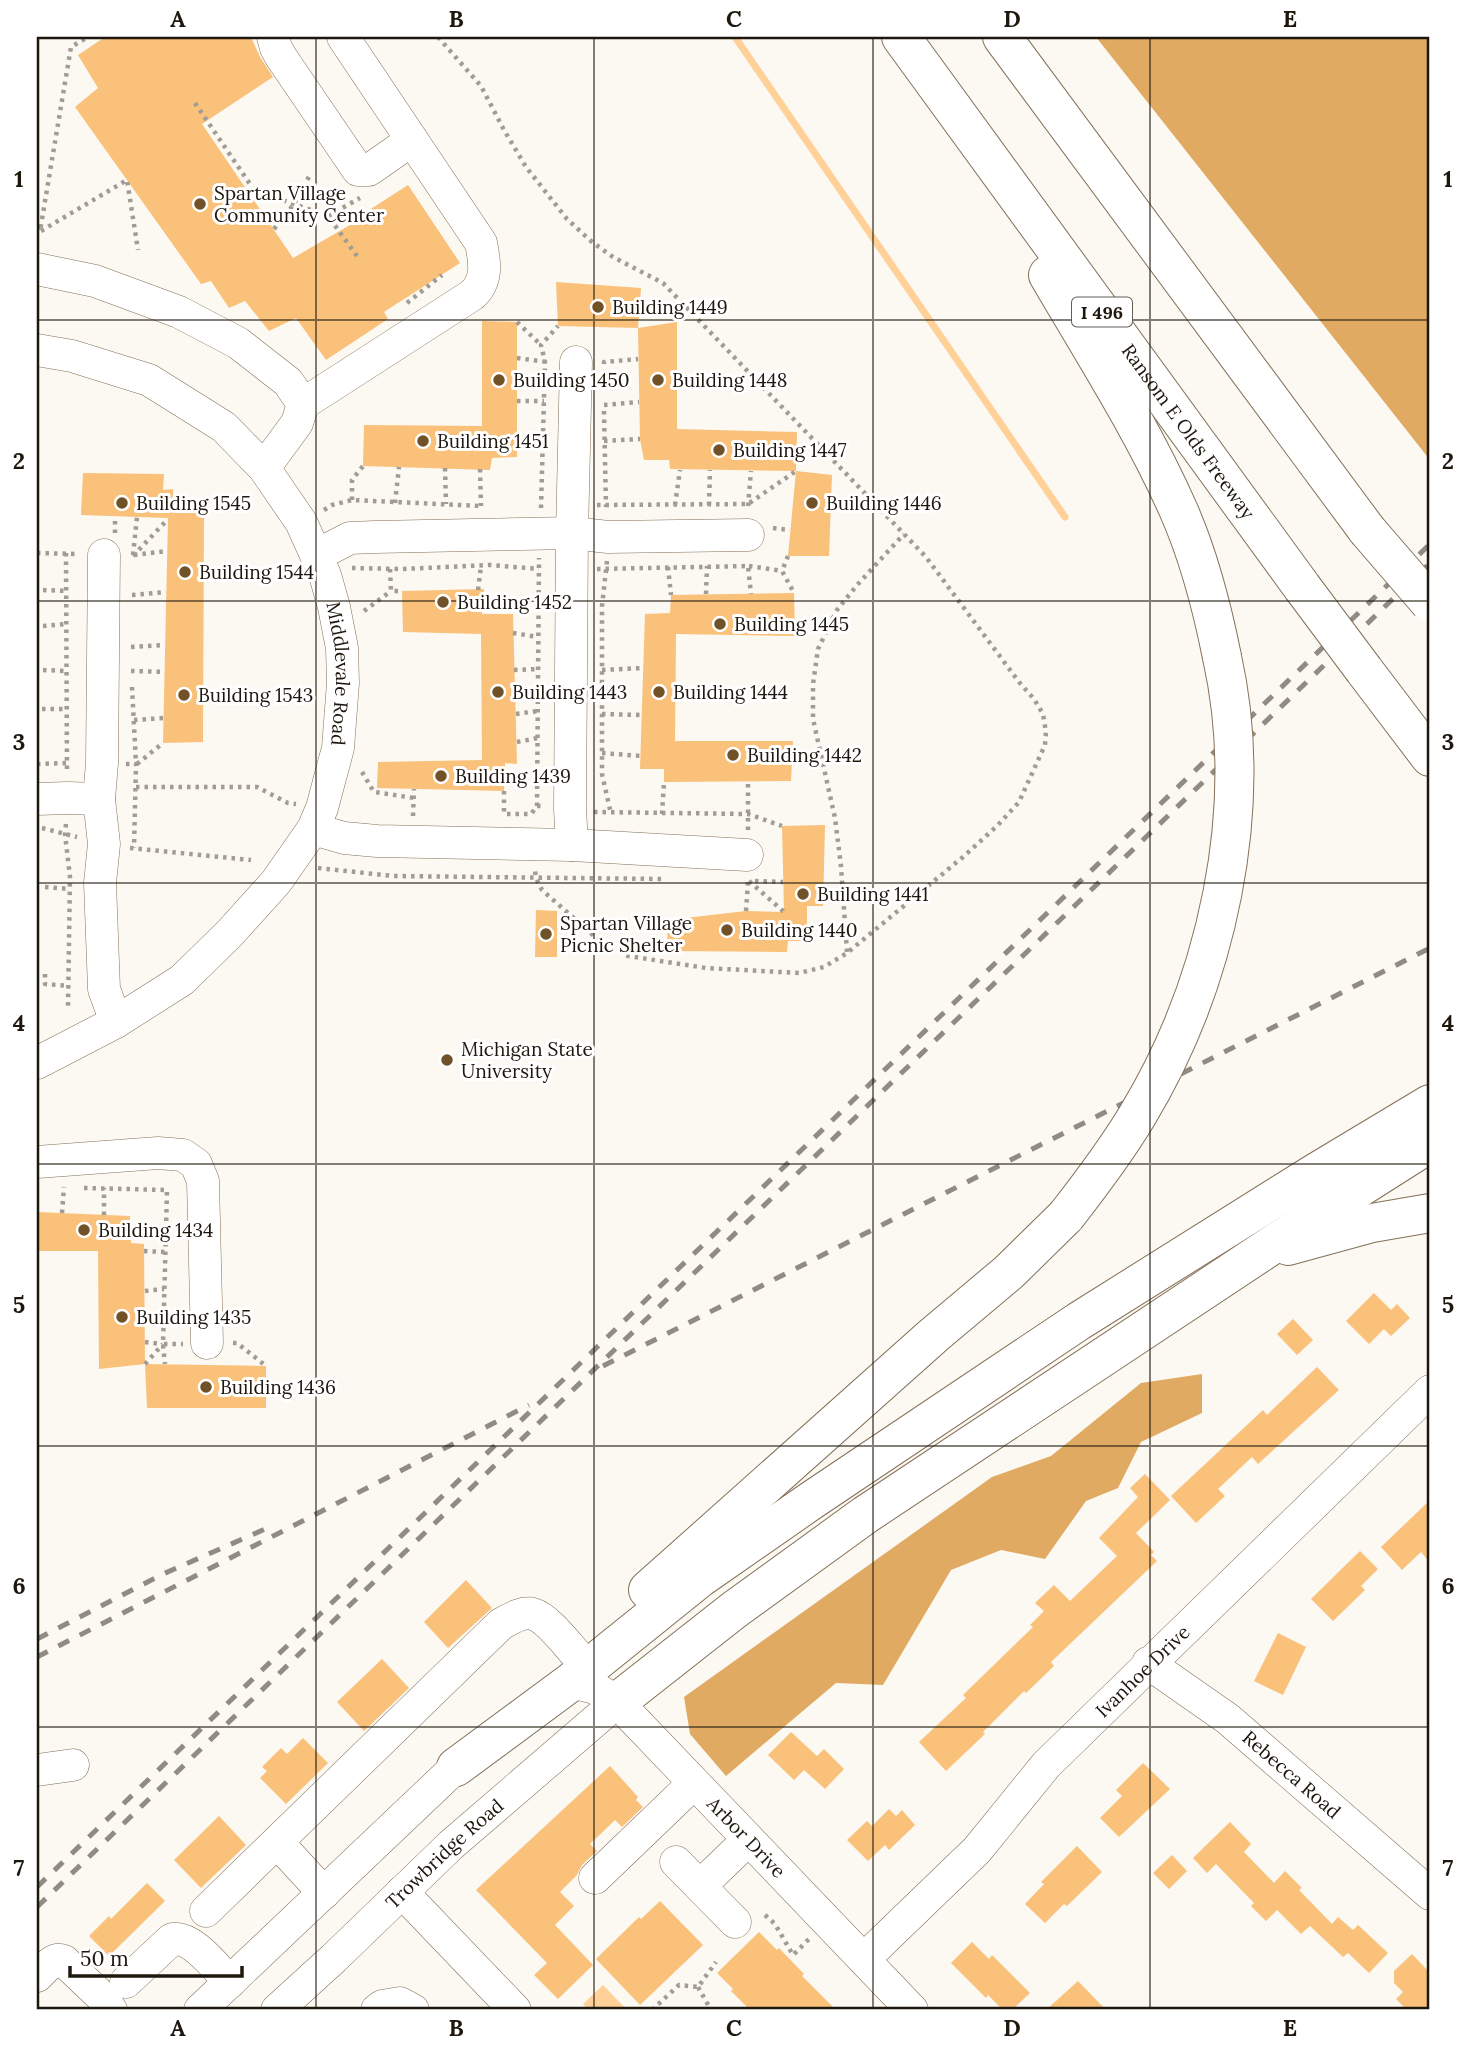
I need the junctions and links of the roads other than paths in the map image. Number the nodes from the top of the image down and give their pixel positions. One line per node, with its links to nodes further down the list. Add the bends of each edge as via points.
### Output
1 (273, 37): 6 (street, via 275,48 358,170 369,170)
2 (343, 37): 6 (street)
3 (901, 37): 5 (highway, Ransom E Olds Freeway / I 496)
4 (1002, 37): 16 (highway, bridge, via 1367,530)
5 (946, 97): 17 (highway, Ransom E Olds Freeway / I 496, bridge); 35 (highway, bridge, via 1163,477 1194,548 1223,657 1230,710 1234,782 1222,895 1180,1031 1120,1143 1066,1216)
6 (412, 140): 10 (street, via 481,243 485,268 481,284 472,295)
7 (37, 269): 10 (street, via 95,281 179,312 238,343 288,382)
8 (37, 350): 11 (street, Middlevale Road, via 149,380 223,426)
9 (590, 367): 13 (street)
10 (303, 404): 11 (street, via 297,423)
11 (264, 468): 15 (street, Middlevale Road, via 300,522)
12 (748, 520): 13 (street, via 608,537)
13 (572, 533): 15 (street, via 350,538); 21 (street)
14 (119, 555): 19 (street)
15 (321, 565): 20 (street, Middlevale Road, via 342,648 342,683 338,748)
16 (1430, 604)
17 (1430, 757)
18 (37, 799): 19 (street)
19 (99, 799): 23 (street, via 104,844 100,883 104,989)
20 (317, 819): 21 (street, via 344,838); 23 (street, Middlevale Road, via 276,882 230,933 182,980)
21 (572, 845): 22 (street)
22 (748, 868)
23 (116, 1022): 24 (street, Middlevale Road)
24 (37, 1063)
25 (1430, 1104): 28 (highway)
26 (1430, 1143): 29 (highway)
27 (37, 1163): 32 (street, via 158,1153 183,1155 196,1164 203,1181)
28 (1315, 1173): 29 (highway); 35 (highway, via 1079,1321)
29 (1334, 1204): 31 (highway)
30 (1430, 1213): 31 (highway)
31 (1265, 1251): 36 (highway, via 865,1515)
32 (206, 1343)
33 (1430, 1391): 34 (street, Ivanhoe Drive)
34 (1149, 1663): 49 (street, Rebecca Road, via 1228,1718); 52 (street, Ivanhoe Drive, via 1046,1765 978,1850)
35 (573, 1668): 36 (street, Arbor Drive); 38 (highway); 42 (street, via 544,1621 533,1614 501,1624)
36 (617, 1702): 40 (street, Arbor Drive); 47 (street, Trowbridge Road)
37 (73, 1765): 39 (street)
38 (456, 1767): 44 (street)
39 (37, 1770)
40 (694, 1783): 41 (street, Arbor Drive); 45 (street)
41 (748, 1840): 46 (street); 52 (street, Arbor Drive)
42 (277, 1842): 48 (street); 50 (street)
43 (676, 1862): 46 (street)
44 (354, 1866): 48 (street); 54 (street, via 275,1958 275,1969 286,1980)
45 (595, 1878)
46 (700, 1886): 51 (street)
47 (402, 1892): 54 (street, Trowbridge Road); 63 (street)
48 (324, 1893): 56 (street)
49 (1430, 1894)
50 (206, 1911)
51 (750, 1919)
52 (864, 1959): 64 (street, Arbor Drive)
53 (37, 1976): 57 (street, via 54,1960 65,1961)
54 (309, 1980): 60 (street, Trowbridge Road)
55 (126, 1982): 56 (street, via 172,1939 181,1938)
56 (230, 1982): 58 (street); 59 (street)
57 (111, 2010)
58 (200, 2010)
59 (212, 2010)
60 (277, 2010)
61 (377, 2010): 62 (street, via 400,2003)
62 (413, 2010)
63 (515, 2010)
64 (912, 2010)

